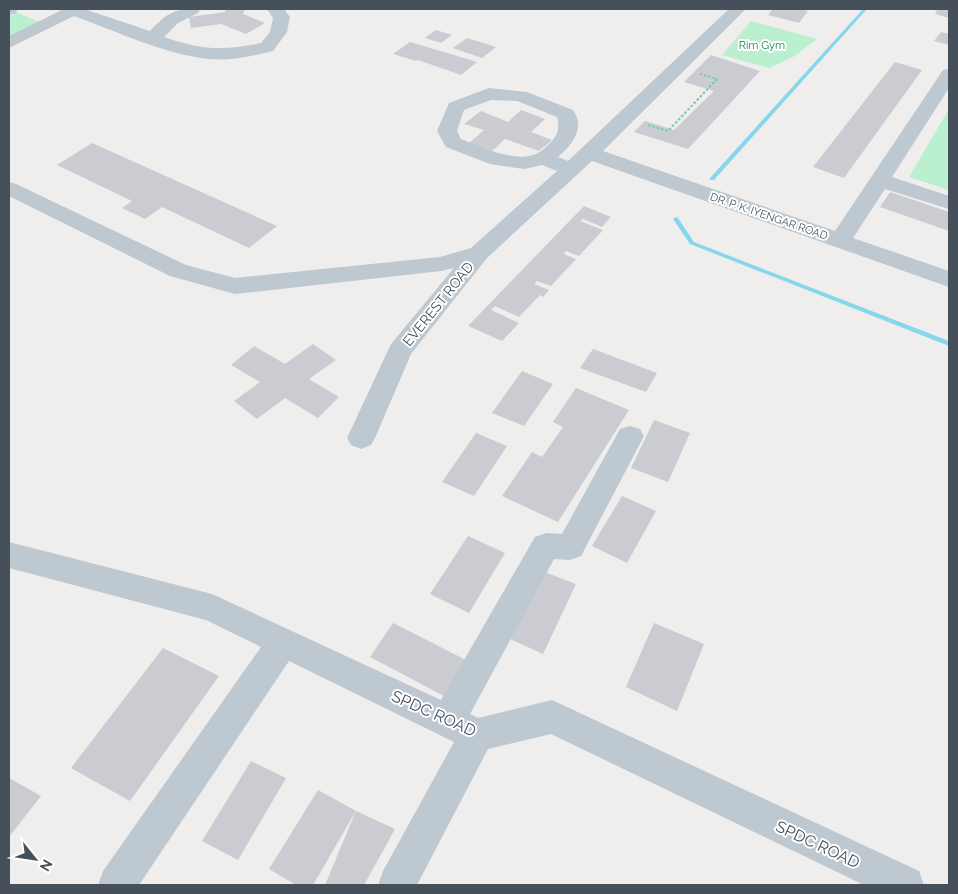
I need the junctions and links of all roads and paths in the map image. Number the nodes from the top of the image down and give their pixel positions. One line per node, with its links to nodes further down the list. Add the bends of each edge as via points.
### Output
1 (192, 9): 6 (street, via 172,19)
2 (275, 9): 6 (street, via 282,17 278,32 267,47 234,54 210,54 186,50)
3 (738, 9): 11 (street, EVEREST ROAD)
4 (38, 11): 5 (street)
5 (70, 12): 6 (street); 7 (street)
6 (153, 38)
7 (9, 43)
8 (695, 72): 10 (path, via 717,79 668,131)
9 (949, 74): 14 (street)
10 (643, 123)
11 (589, 153): 13 (street, EVEREST ROAD); 17 (street, DR. P. K. IYENGAR ROAD)
12 (544, 159): 12 (street, via 524,163 490,158 453,143 447,131 456,108 489,94 520,96 566,114 570,124 566,139); 13 (street)
13 (571, 169): 18 (street, EVEREST ROAD)
14 (880, 180): 16 (street); 17 (street)
15 (9, 188): 18 (street, via 178,271 235,286 441,264)
16 (949, 202)
17 (840, 241): 19 (street, DR. P. K. IYENGAR ROAD)
18 (479, 253): 21 (street, EVEREST ROAD, via 400,350)
19 (949, 279)
20 (630, 436): 24 (street, via 570,548 546,546)
21 (361, 438)
22 (9, 555): 23 (street, SPDC ROAD, via 212,608)
23 (284, 642): 24 (street, SPDC ROAD); 25 (street)
24 (463, 728): 26 (street); 27 (street, SPDC ROAD, via 552,717)
25 (117, 885)
26 (397, 885)
27 (905, 885)

